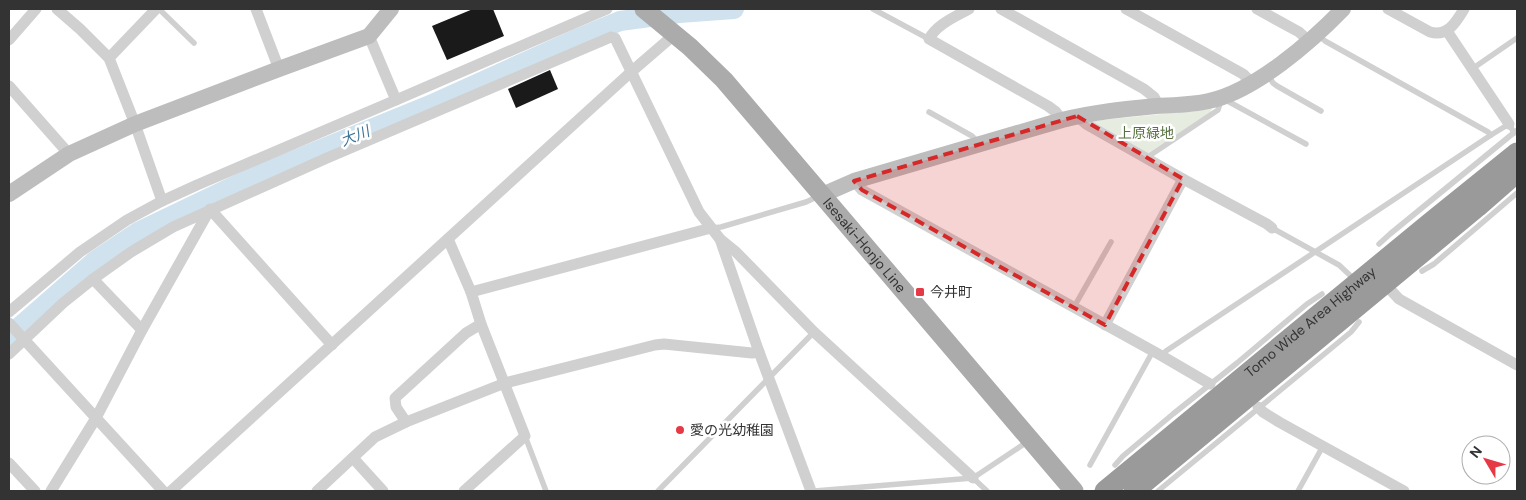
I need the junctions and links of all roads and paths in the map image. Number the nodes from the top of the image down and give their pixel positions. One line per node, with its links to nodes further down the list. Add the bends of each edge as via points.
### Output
1 (36, 9): 22 (street)
2 (57, 9): 24 (street)
3 (158, 9): 23 (lane); 24 (street)
4 (256, 9): 25 (street)
5 (391, 9): 18 (street)
6 (607, 9): 32 (street)
7 (644, 9): 16 (main road, Isesaki-Honjo Line)
8 (873, 9): 21 (lane)
9 (969, 9): 21 (street, via 932,32)
10 (1001, 9): 33 (street, via 1144,89)
11 (1126, 9): 29 (street, via 1243,74)
12 (1257, 9): 19 (street)
13 (1342, 9): 19 (street)
14 (1388, 9): 17 (street, via 1430,32)
15 (1464, 9): 17 (street)
16 (670, 29): 27 (street); 49 (main road, Isesaki-Honjo Line, via 724,80)
17 (1448, 31): 26 (street)
18 (369, 36): 25 (street); 32 (street)
19 (1313, 38): 28 (street); 38 (lane, via 1325,41)
20 (1517, 38): 26 (lane)
21 (928, 39): 36 (street)
22 (9, 40)
23 (194, 42)
24 (109, 58): 37 (street)
25 (279, 69): 37 (street)
26 (1472, 69): 39 (street)
27 (631, 72): 54 (street, via 615,38 611,37); 56 (street, via 699,212); 58 (street)
28 (1267, 73): 29 (street); 34 (lane, via 1277,86)
29 (1252, 83): 31 (street)
30 (9, 86): 42 (street)
31 (1222, 98): 33 (street); 41 (lane); 43 (lane, via 1218,110)
32 (396, 100): 51 (street)
33 (1159, 106): 36 (street)
34 (1321, 111)
35 (929, 112): 40 (lane)
36 (1070, 118): 40 (street); 43 (street)
37 (135, 124): 42 (street); 51 (street)
38 (1491, 135): 39 (lane); 62 (lane)
39 (1514, 135): 50 (lane); 55 (highway, Tomo Wide Area Highway)
40 (981, 144): 46 (street)
41 (1306, 144)
42 (69, 154): 47 (street)
43 (1146, 158): 45 (street)
44 (1517, 172): 53 (highway, Tomo Wide Area Highway)
45 (1183, 179): 57 (street); 74 (street)
46 (854, 181): 49 (street); 69 (street, via 862,190)
47 (9, 194)
48 (1517, 194): 52 (lane)
49 (822, 195): 56 (lane); 97 (main road, Isesaki-Honjo Line)
50 (1438, 195): 55 (lane); 61 (lane)
51 (162, 201): 70 (street, via 126,220 80,252)
52 (1509, 201): 53 (lane); 63 (lane)
53 (1478, 207): 66 (highway, Tomo Wide Area Highway)
54 (210, 209): 64 (street, via 139,247); 75 (street); 78 (street)
55 (1433, 214): 65 (highway, Tomo Wide Area Highway)
56 (711, 228): 59 (street); 67 (street)
57 (1272, 228): 62 (lane)
58 (448, 239): 67 (street); 78 (street)
59 (720, 239): 76 (street); 80 (street)
60 (1111, 242): 69 (lane)
61 (1379, 244)
62 (1315, 252): 65 (lane, via 1338,265); 82 (lane)
63 (1422, 272)
64 (93, 279): 75 (street); 77 (street)
65 (1357, 283): 83 (highway, Tomo Wide Area Highway)
66 (1385, 284): 79 (highway, Tomo Wide Area Highway); 85 (street, via 1399,299)
67 (471, 292): 73 (street)
68 (1322, 294): 84 (lane)
69 (1074, 308): 74 (street)
70 (9, 312)
71 (1359, 322): 86 (lane)
72 (9, 323): 77 (street)
73 (481, 324): 88 (street); 94 (street, via 466,333 395,398 396,407)
74 (1105, 325): 82 (street)
75 (142, 330): 93 (street)
76 (814, 332): 87 (lane); 103 (street)
77 (23, 338): 81 (street); 93 (street)
78 (332, 345): 107 (street)
79 (1313, 351): 86 (lane); 91 (highway, Tomo Wide Area Highway)
80 (759, 352): 87 (street); 88 (street, via 655,345)
81 (9, 354)
82 (1157, 354): 89 (street); 101 (lane)
83 (1255, 360): 84 (lane); 116 (highway, Tomo Wide Area Highway)
84 (1237, 364): 89 (lane)
85 (1517, 365)
86 (1301, 372): 90 (lane)
87 (769, 378): 112 (lane); 113 (street)
88 (505, 383): 94 (street); 96 (street)
89 (1210, 384): 92 (lane)
90 (1258, 407): 91 (lane); 98 (street); 118 (lane)
91 (1235, 408): 117 (highway, Tomo Wide Area Highway)
92 (1173, 414): 95 (lane); 102 (lane)
93 (96, 418): 105 (street); 106 (street)
94 (406, 422): 99 (street, via 375,437)
95 (1164, 430)
96 (525, 436): 110 (street); 111 (lane)
97 (1030, 440): 103 (lane); 115 (main road, Isesaki-Honjo Line)
98 (1323, 446): 119 (lane); 120 (street)
99 (352, 458): 108 (street); 109 (street)
100 (9, 463): 104 (street)
101 (1090, 465)
102 (1115, 465)
103 (973, 478): 113 (lane); 114 (lane)
104 (35, 491)
105 (51, 491)
106 (163, 491)
107 (171, 491)
108 (317, 491)
109 (382, 491)
110 (464, 491)
111 (546, 491)
112 (658, 491)
113 (813, 491)
114 (988, 491)
115 (1074, 491)
116 (1105, 491)
117 (1134, 491)
118 (1158, 491)
119 (1298, 491)
120 (1402, 491)

